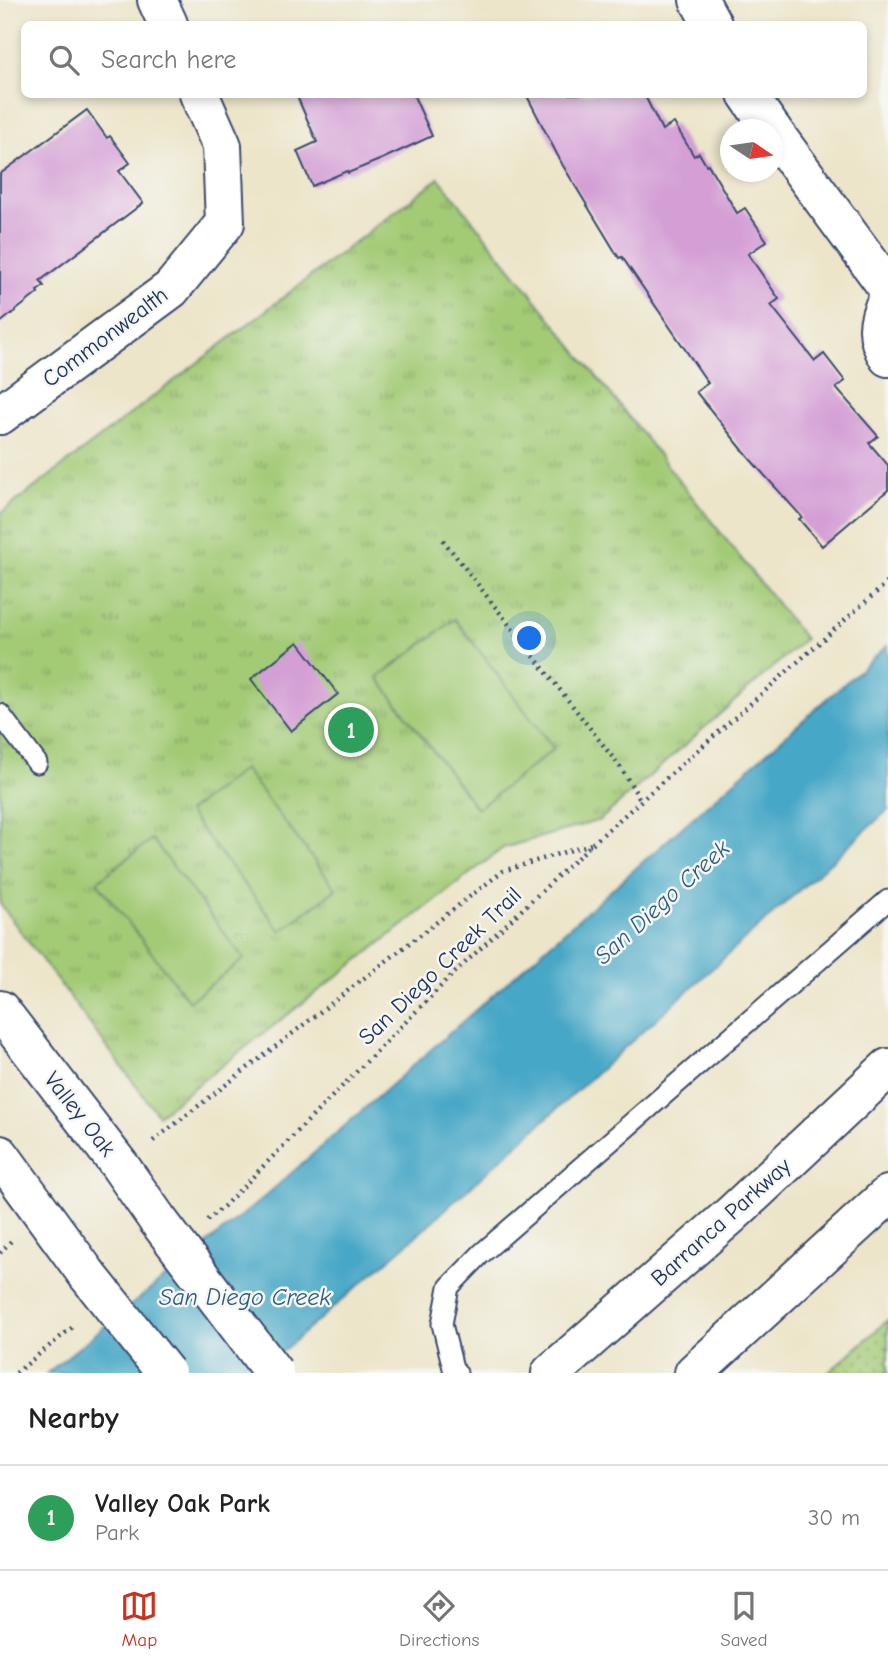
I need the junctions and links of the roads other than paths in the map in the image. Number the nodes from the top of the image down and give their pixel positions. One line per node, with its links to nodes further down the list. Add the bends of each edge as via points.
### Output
1 (157, 0): 3 (street)
2 (699, 0): 4 (street)
3 (167, 21)
4 (710, 21)
5 (201, 98): 12 (street, Commonwealth, via 222,146 225,223 171,289)
6 (750, 98): 7 (street)
7 (764, 119)
8 (783, 145): 9 (street)
9 (888, 289)
10 (888, 299): 11 (street, via 879,317 880,344)
11 (888, 357)
12 (0, 415)
13 (0, 714): 14 (lane)
14 (37, 763)
15 (888, 900): 22 (lane, via 491,1245 449,1287 442,1324)
16 (0, 1010): 21 (street, Valley Oak, bridge)
17 (888, 1068): 23 (street, Barranca Parkway, via 732,1214)
18 (0, 1155): 20 (street, bridge)
19 (888, 1195): 24 (street)
20 (166, 1373)
21 (274, 1373)
22 (457, 1373)
23 (551, 1373)
24 (694, 1373)

